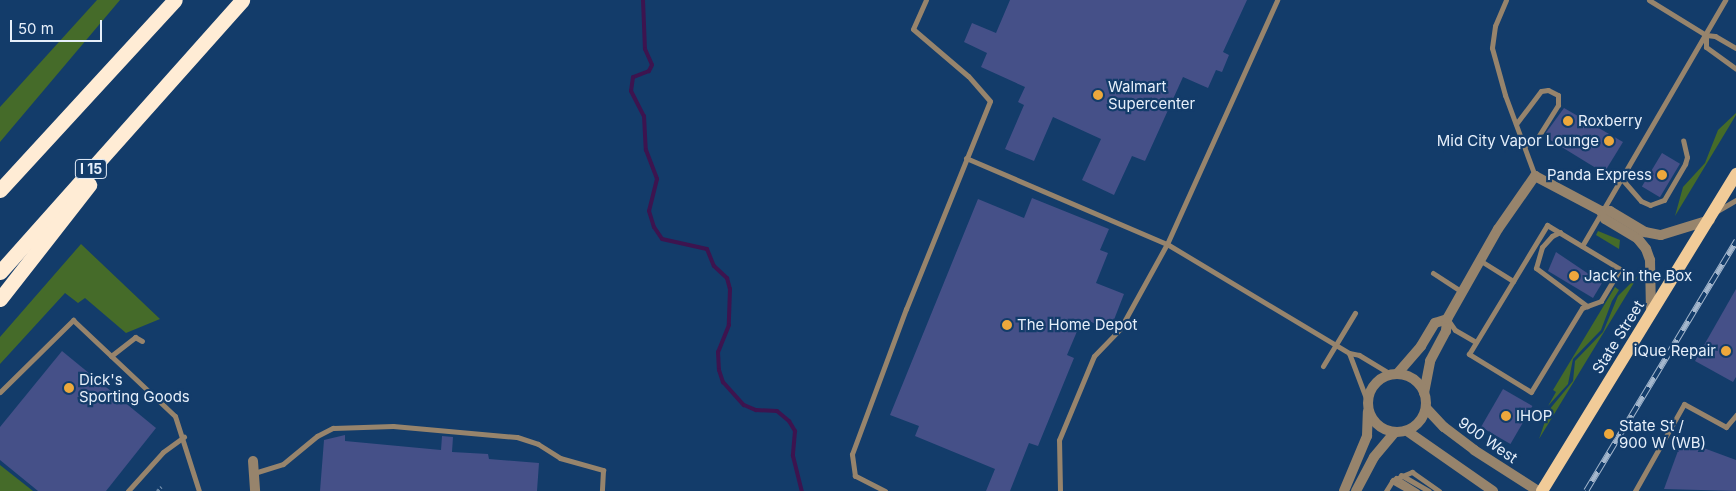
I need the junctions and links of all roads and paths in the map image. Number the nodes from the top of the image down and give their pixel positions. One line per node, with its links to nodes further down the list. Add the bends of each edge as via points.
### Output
1 (175, 0): 19 (highway)
2 (242, 0): 10 (highway, I 15)
3 (926, 0): 15 (lane, via 913,29 968,76 990,101)
4 (1277, 0): 24 (lane)
5 (1506, 0): 12 (lane, via 1492,48)
6 (1649, 0): 8 (lane)
7 (1725, 0): 8 (lane)
8 (1706, 35): 9 (lane, via 1716,36); 11 (lane, via 1706,47); 18 (lane)
9 (1736, 48)
10 (183, 66): 27 (highway, I 15); 31 (highway)
11 (1736, 69)
12 (1516, 124): 14 (lane); 14 (lane, via 1541,91 1553,91 1558,95 1558,105 1539,136)
13 (1683, 140): 18 (lane, via 1687,157 1685,164 1664,200 1650,205 1641,201)
14 (1524, 146): 17 (lane)
15 (966, 158): 24 (lane); 61 (lane, via 852,454 855,476)
16 (1736, 174): 22 (main road, State Street)
17 (1535, 176): 21 (street); 26 (street)
18 (1621, 178): 21 (lane)
19 (3, 185)
20 (1736, 200): 22 (lane)
21 (1601, 211): 22 (street, via 1610,212 1656,235); 25 (lane); 34 (street, via 1605,219 1638,239 1646,249 1650,260)
22 (1711, 217): 34 (main road, State Street)
23 (1560, 232): 25 (lane); 29 (lane, via 1547,225); 32 (lane, via 1542,247 1536,268)
24 (1168, 244): 38 (lane); 62 (lane, via 1120,329 1094,356 1059,440)
25 (1582, 246): 32 (lane, via 1620,269 1601,301)
26 (1480, 260): 29 (lane); 30 (street)
27 (0, 272)
28 (1433, 273): 30 (lane)
29 (1513, 282): 37 (lane)
30 (1462, 292): 35 (street)
31 (0, 299)
32 (1587, 306): 37 (lane, via 1582,308 1531,392 1469,354)
33 (1355, 313): 38 (lane)
34 (1651, 314): 72 (main road, State Street)
35 (1447, 319): 37 (lane, via 1455,330); 42 (street, via 1435,322 1421,346); 44 (street, via 1446,331 1430,361)
36 (142, 341): 40 (lane, via 135,337)
37 (1476, 342)
38 (1336, 345): 39 (lane); 41 (lane)
39 (1349, 353): 42 (lane, via 1359,354); 45 (lane)
40 (111, 356): 43 (lane, via 73,320); 50 (lane, via 175,416)
41 (1323, 366)
42 (1394, 374): 44 (street, via 1414,379); 45 (street, via 1375,384)
43 (0, 392)
44 (1424, 393): 46 (street)
45 (1367, 405): 49 (street, via 1377,426); 63 (street, via 1367,436)
46 (1426, 408): 48 (street, via 1419,422); 71 (street, 900 West, via 1474,450)
47 (1736, 416): 73 (lane, via 1726,427 1684,404)
48 (1407, 431): 49 (street); 70 (street)
49 (1394, 433): 64 (street, via 1374,456)
50 (184, 437): 56 (lane, via 163,452); 58 (lane)
51 (253, 461): 52 (street)
52 (254, 472): 59 (street); 60 (lane, via 283,464 317,436 333,428 393,426 516,437 538,444 560,458 603,470)
53 (1401, 475): 54 (lane); 68 (lane); 69 (lane, via 1412,472)
54 (1394, 480): 65 (lane); 66 (lane); 67 (lane)
55 (161, 486): 57 (path)
56 (128, 491)
57 (157, 491)
58 (199, 491)
59 (255, 491)
60 (602, 491)
61 (886, 491)
62 (1060, 491)
63 (1344, 491)
64 (1356, 491)
65 (1386, 491)
66 (1409, 491)
67 (1417, 491)
68 (1429, 491)
69 (1438, 491)
70 (1493, 491)
71 (1538, 491)
72 (1542, 491)
73 (1635, 491)

